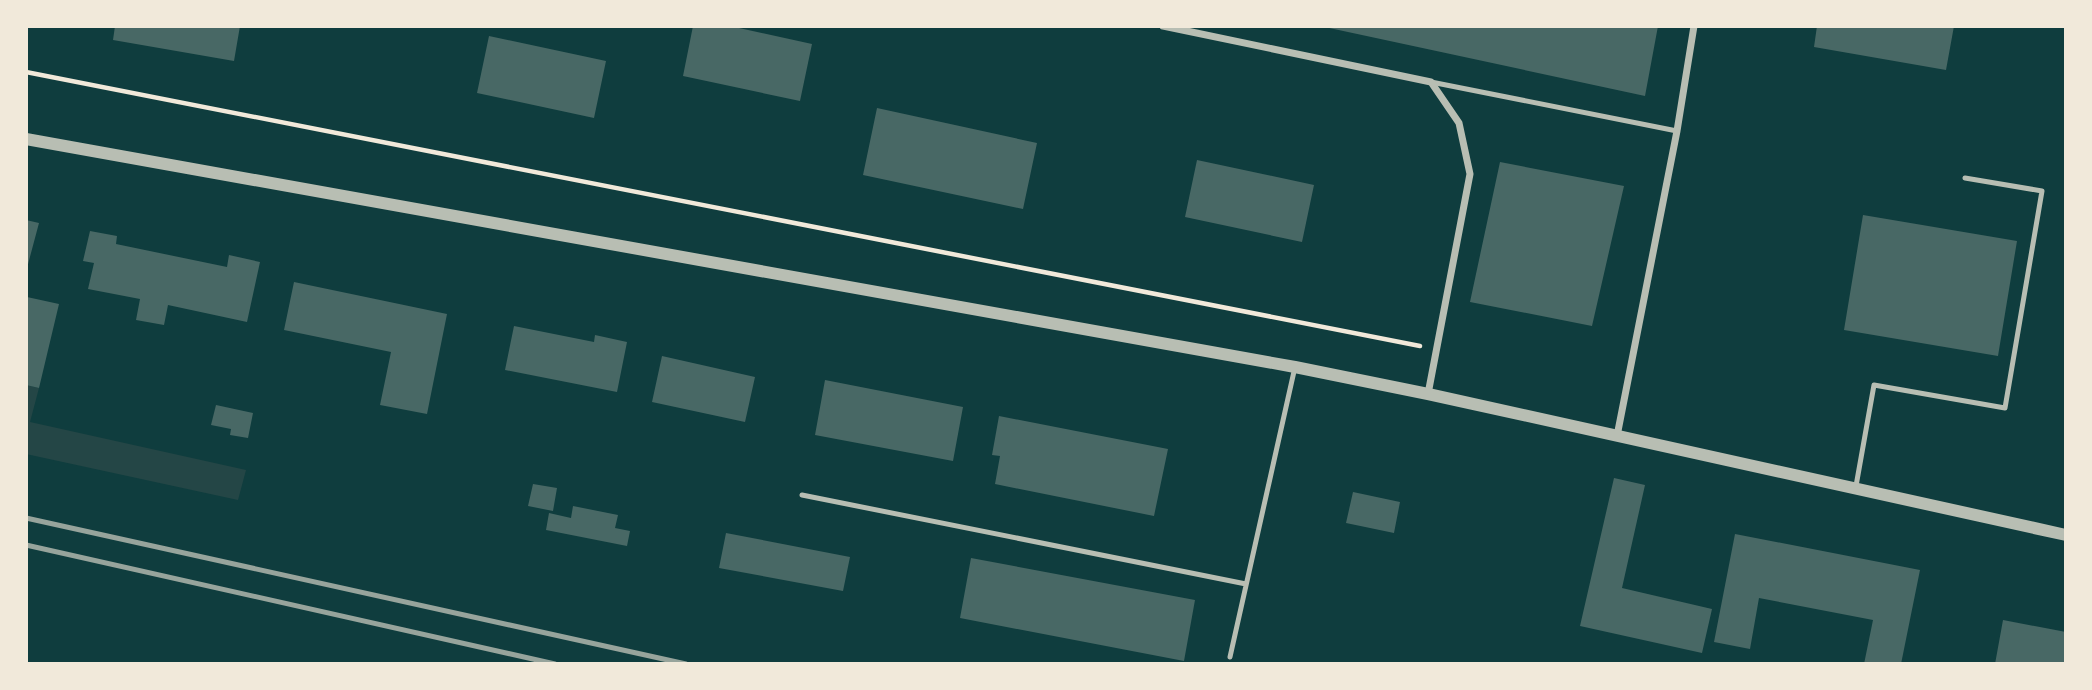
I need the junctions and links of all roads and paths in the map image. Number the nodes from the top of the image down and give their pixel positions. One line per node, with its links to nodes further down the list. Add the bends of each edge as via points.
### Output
1 (1163, 26): 4 (street)
2 (1694, 26): 5 (street)
3 (26, 72): 8 (path)
4 (1431, 82): 5 (lane); 8 (street, via 1460,123 1470,173)
5 (1677, 131): 11 (street)
6 (26, 139): 9 (street)
7 (1965, 178): 12 (lane, via 2042,191 2005,408 1874,385)
8 (1436, 349): 10 (street)
9 (1295, 367): 10 (street); 15 (lane)
10 (1428, 394): 11 (street)
11 (1617, 436): 12 (street)
12 (1856, 489): 14 (street)
13 (802, 495): 15 (lane)
14 (2066, 535)
15 (1246, 584): 16 (lane)
16 (1230, 657)

